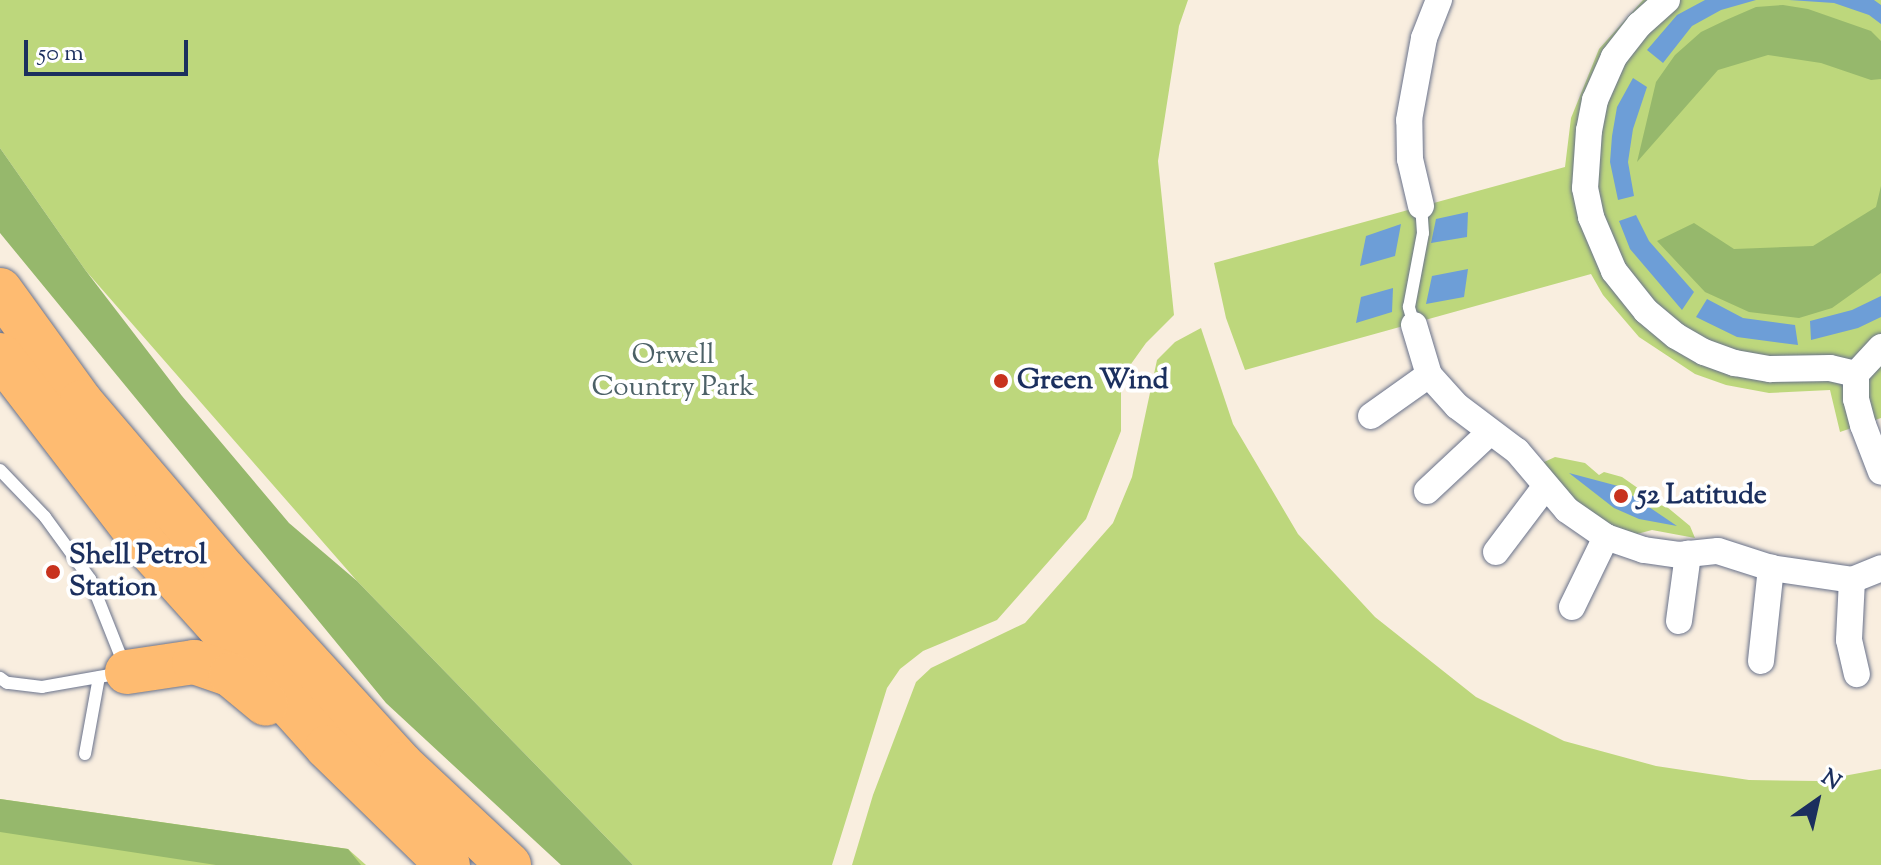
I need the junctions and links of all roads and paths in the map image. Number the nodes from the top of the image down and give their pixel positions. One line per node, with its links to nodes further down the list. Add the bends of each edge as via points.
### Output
1 (1439, 0): 3 (street, via 1418,60 1409,120 1410,159)
2 (1667, 0): 8 (street, via 1614,57 1595,100 1589,130 1585,188 1614,271 1646,311 1704,352 1770,369 1830,368)
3 (1421, 206): 5 (lane, via 1423,233 1409,307)
4 (0, 290): 31 (highway, via 81,402 225,571 401,764)
5 (1414, 325): 9 (street)
6 (1881, 347): 8 (street)
7 (0, 355): 28 (highway, via 149,549)
8 (1856, 374): 13 (street, via 1856,399)
9 (1429, 375): 10 (street); 11 (street)
10 (1371, 416)
11 (1489, 433): 14 (street, via 1517,451); 15 (street)
12 (0, 470): 25 (lane, via 45,517 90,579)
13 (1881, 472)
14 (1545, 487): 16 (street); 17 (street)
15 (1427, 491)
16 (1606, 537): 18 (street, via 1644,550); 22 (street)
17 (1496, 552)
18 (1688, 554): 19 (street, via 1718,551); 23 (street)
19 (1771, 568): 21 (street); 24 (street)
20 (1881, 568): 21 (street)
21 (1852, 580): 26 (street, via 1849,640)
22 (1572, 607)
23 (1679, 621)
24 (1761, 661)
25 (113, 674): 27 (lane, via 42,687); 28 (highway, via 194,662 231,675); 29 (lane)
26 (1857, 674)
27 (0, 678)
28 (327, 747): 30 (highway)
29 (85, 754)
30 (448, 865)
31 (509, 865)

